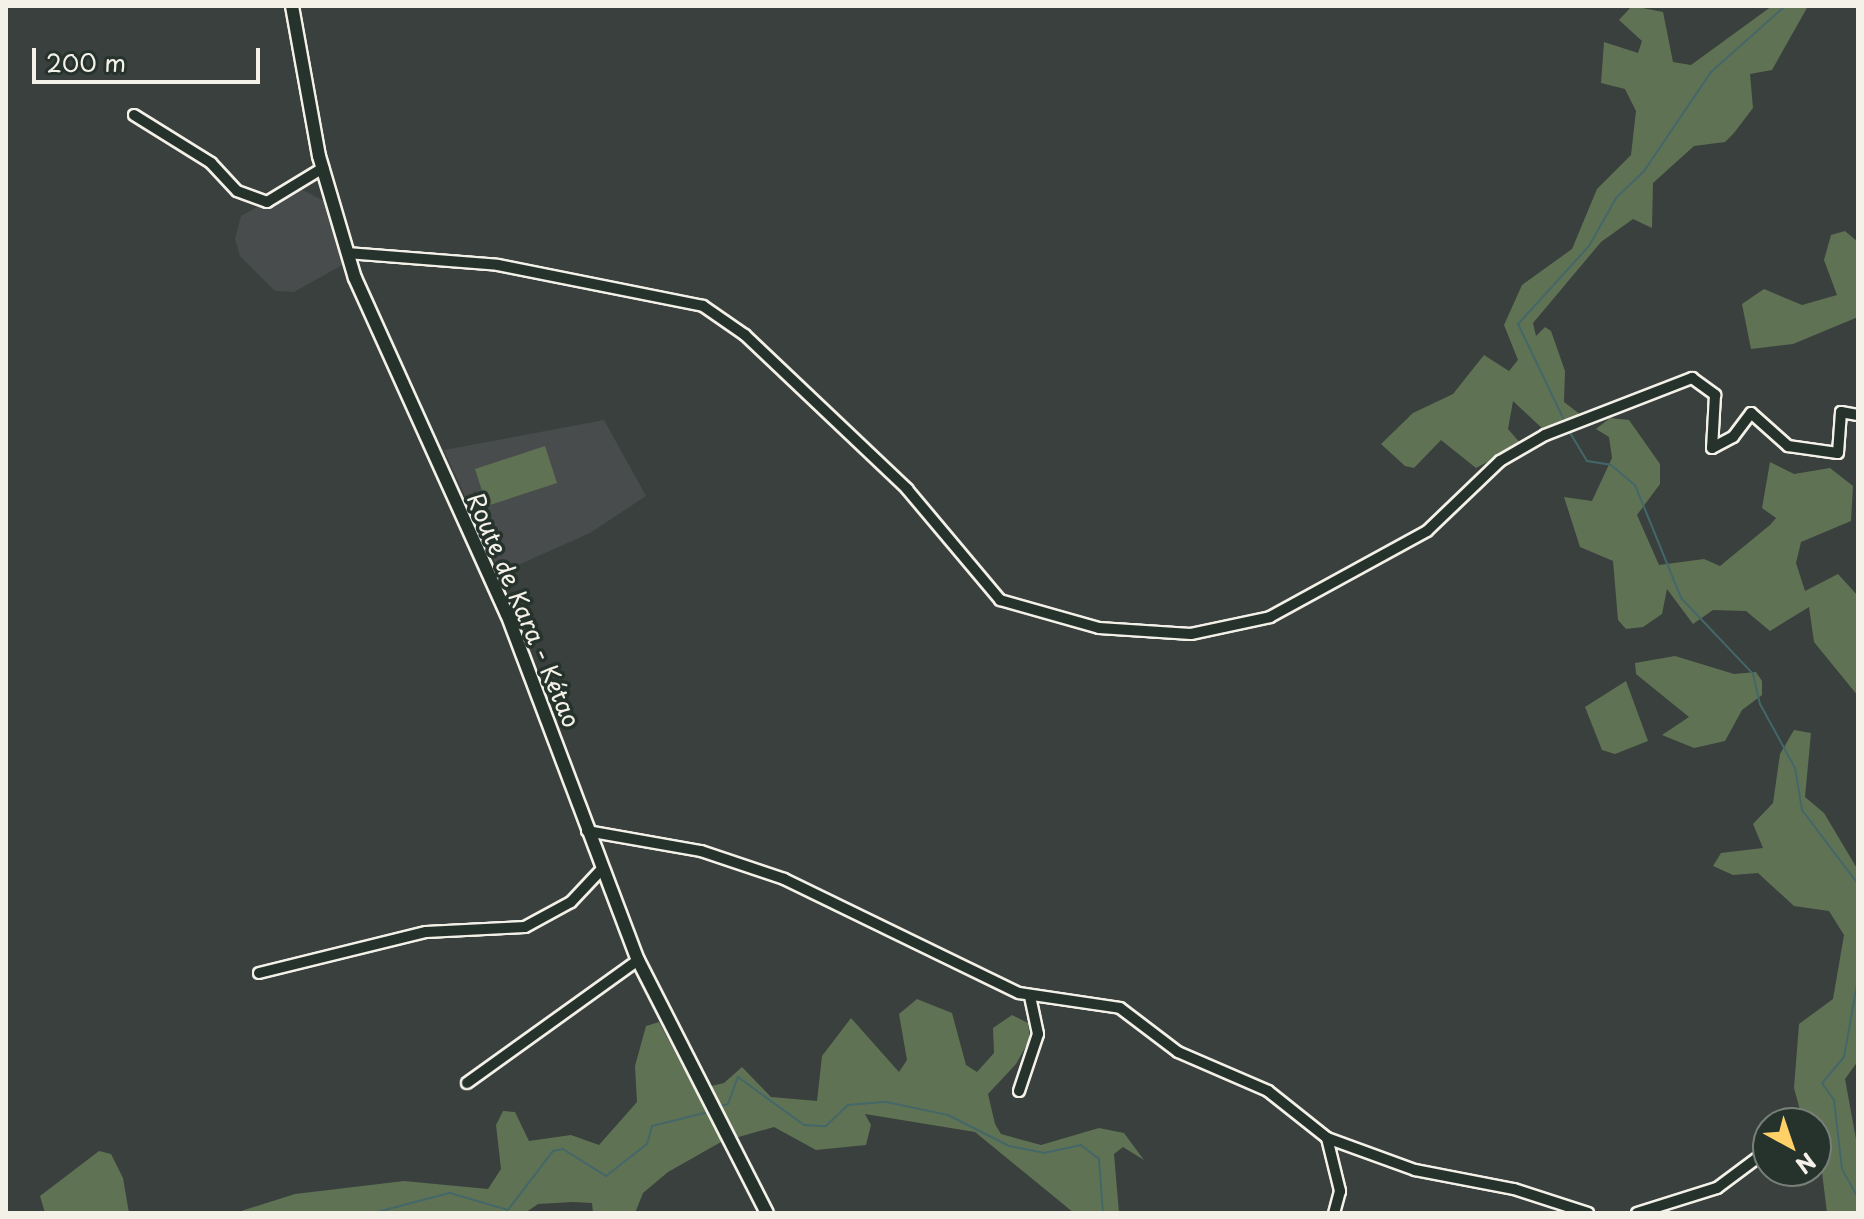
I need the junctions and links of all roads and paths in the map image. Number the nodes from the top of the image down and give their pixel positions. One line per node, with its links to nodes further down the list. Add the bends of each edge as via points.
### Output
1 (292, 6): 3 (main road, Route de Kara - Kétao)
2 (134, 115): 3 (street, via 211,163 237,191 267,202)
3 (323, 168): 4 (main road, Route de Kara - Kétao)
4 (347, 253): 5 (street, via 498,265 703,306 745,335 907,489 1000,600 1099,628 1191,634 1270,617 1427,531 1500,461 1559,428 1692,378 1715,395 1712,448 1733,437 1751,413 1788,446 1838,453 1841,412); 6 (main road, Route de Kara - Kétao, via 507,614)
5 (1858, 415)
6 (587, 831): 7 (main road, Route de Kara - Kétao); 10 (street, via 701,851 784,879 938,960)
7 (601, 870): 8 (main road, Route de Kara - Kétao); 9 (street, via 571,902 525,927 426,932)
8 (638, 960): 11 (street); 15 (main road, Route de Kara - Kétao)
9 (259, 973)
10 (1030, 996): 12 (street, via 1038,1034); 13 (street, via 1120,1008 1178,1052 1268,1091)
11 (467, 1083)
12 (1019, 1091)
13 (1327, 1138): 16 (street, via 1340,1191); 17 (street, via 1415,1170 1514,1189)
14 (1752, 1162): 18 (street, via 1717,1188)
15 (767, 1213)
16 (1334, 1213)
17 (1588, 1213)
18 (1637, 1213)

